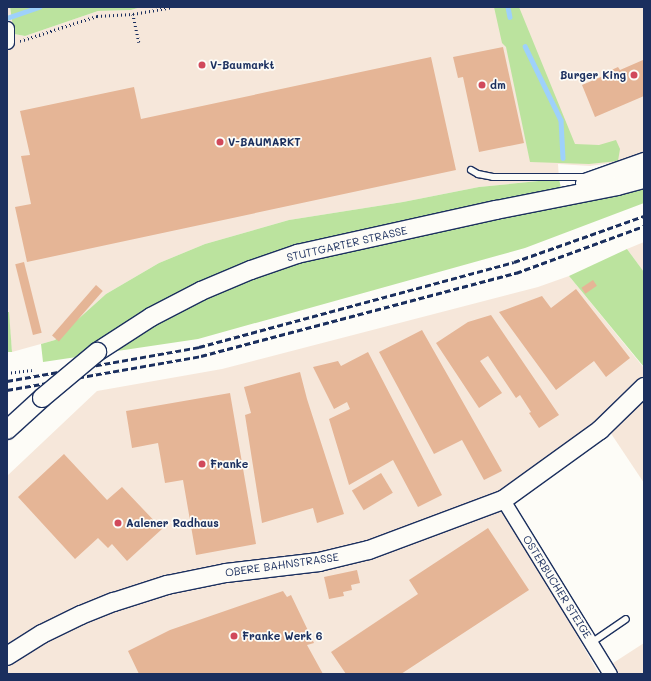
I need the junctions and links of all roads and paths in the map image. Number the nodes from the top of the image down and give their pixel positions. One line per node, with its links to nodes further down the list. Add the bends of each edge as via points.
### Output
1 (171, 7): 2 (path)
2 (133, 14): 3 (path, via 98,16 25,41); 4 (path)
3 (7, 36)
4 (139, 42)
5 (644, 162): 7 (main road, STUTTGARTER STRASSE)
6 (471, 170): 7 (lane, via 493,177 551,175)
7 (602, 178): 9 (main road, STUTTGARTER STRASSE)
8 (644, 179): 9 (main road, STUTTGARTER STRASSE)
9 (496, 210): 13 (main road, STUTTGARTER STRASSE, bridge, via 297,254 200,291 151,317 97,352)
10 (32, 370): 11 (path)
11 (7, 373)
12 (644, 387): 14 (main road, OBERE BAHNSTRASSE, via 600,430)
13 (7, 430)
14 (503, 500): 16 (street, OSTERBUCHER STEIGE); 17 (main road, OBERE BAHNSTRASSE, via 369,550 318,562 226,573 167,585 81,615 42,634)
15 (626, 619): 16 (lane)
16 (591, 643): 18 (street, OSTERBUCHER STEIGE)
17 (7, 656)
18 (610, 674)

